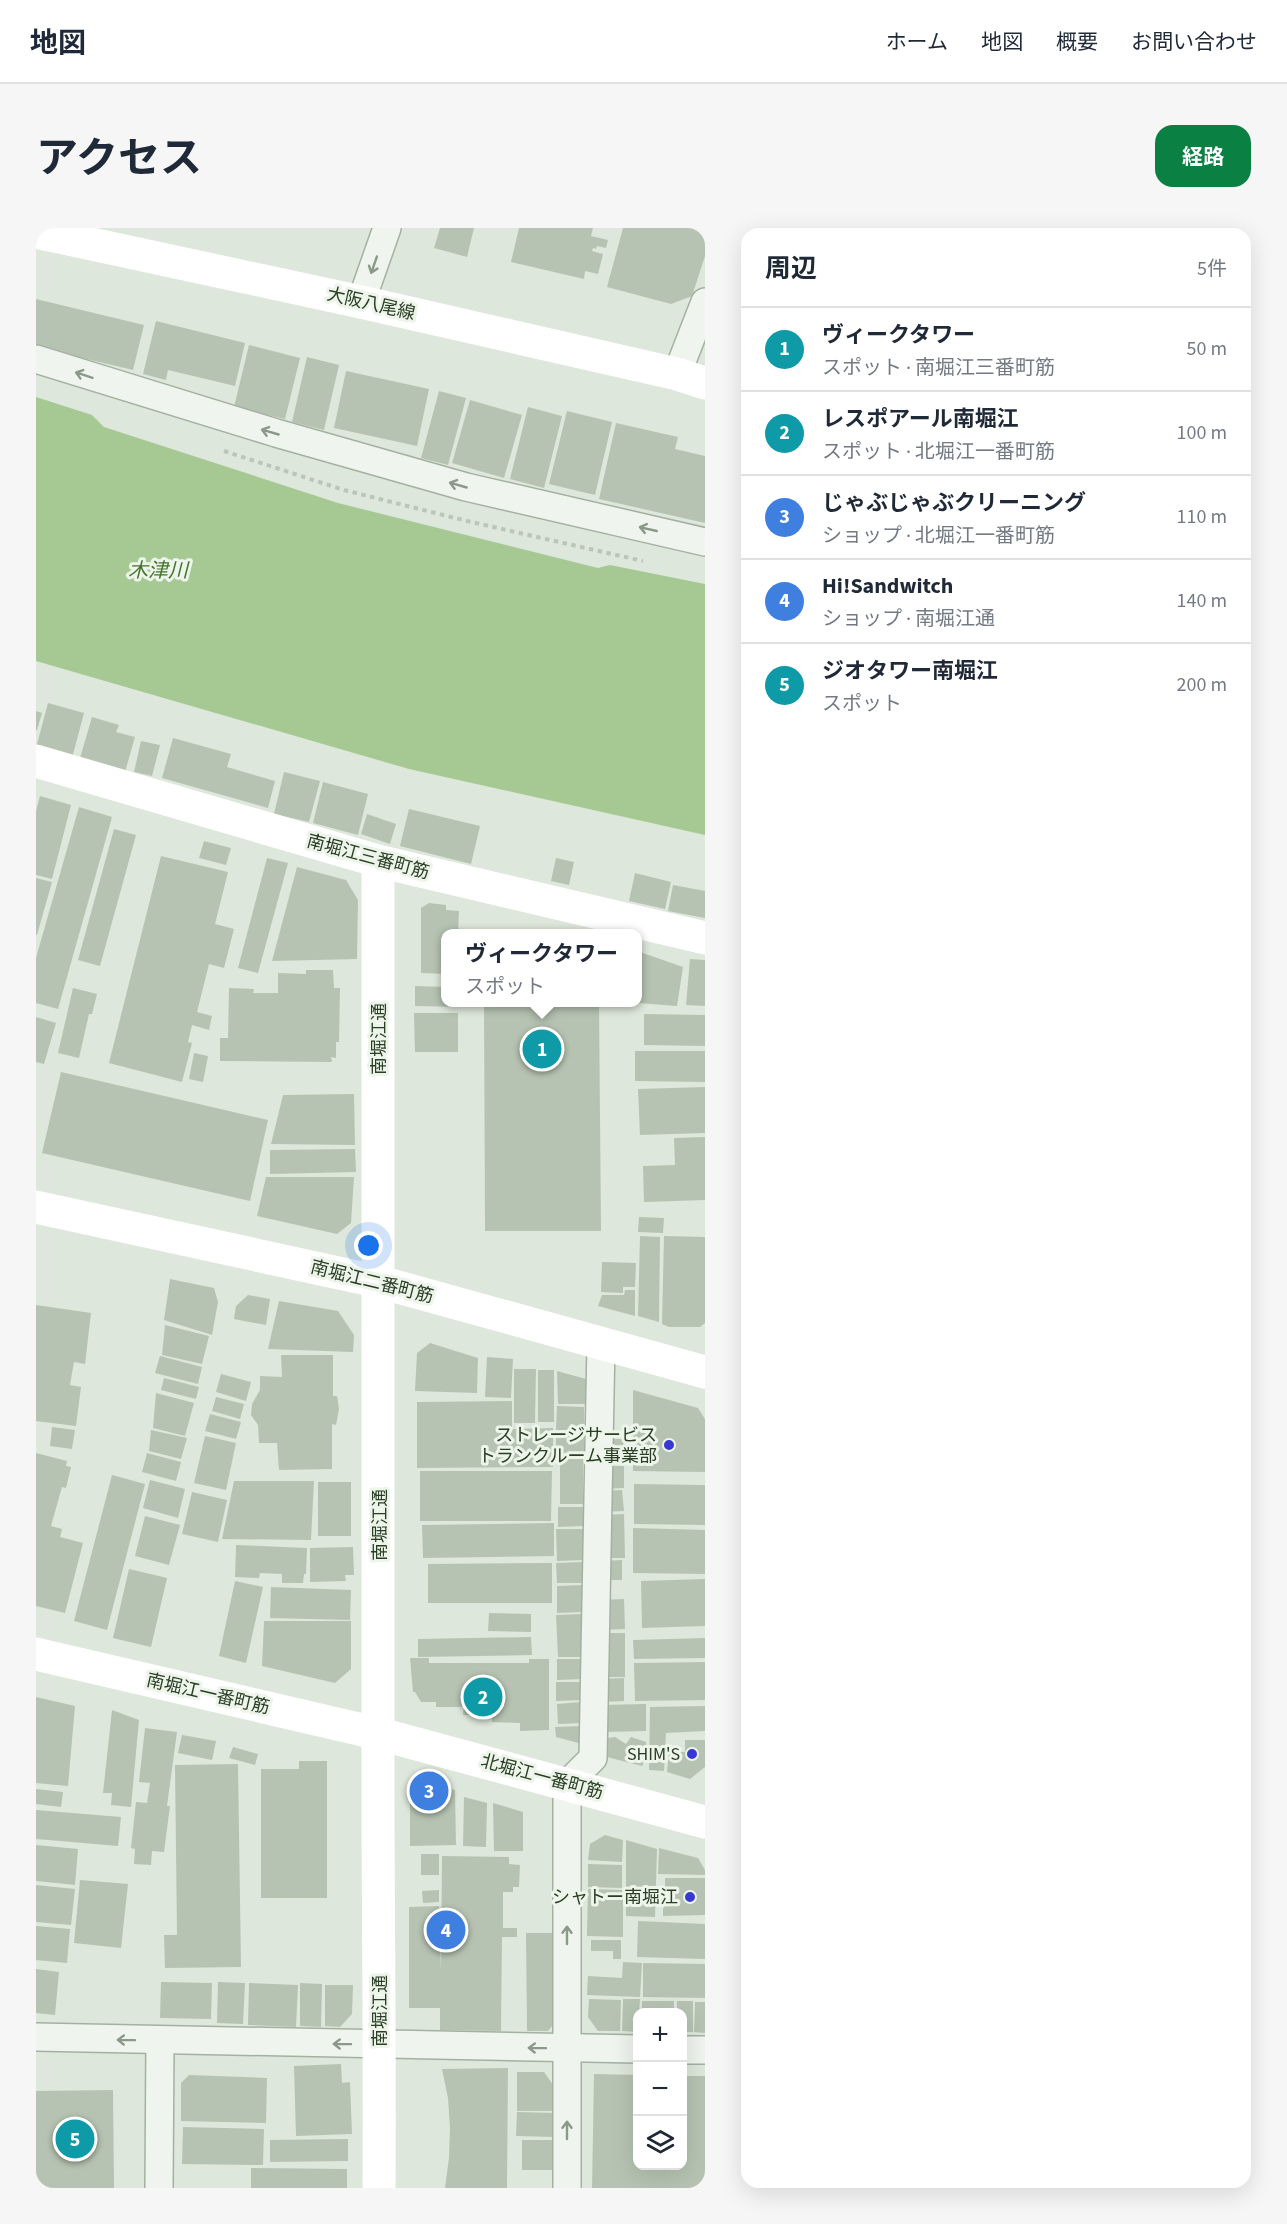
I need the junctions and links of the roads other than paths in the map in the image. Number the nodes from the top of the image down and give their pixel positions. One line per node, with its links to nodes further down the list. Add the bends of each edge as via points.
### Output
1 (387, 228): 3 (street, one-way to 3)
2 (36, 232): 3 (street, 大阪八尾線)
3 (361, 302): 6 (street, 大阪八尾線)
4 (705, 302): 6 (street)
5 (36, 359): 7 (street, one-way to 5, via 466,488)
6 (691, 378)
7 (705, 542)
8 (36, 760): 9 (street, 南堀江三番町筋)
9 (378, 861): 10 (street, 南堀江三番町筋); 12 (street, 南堀江通)
10 (705, 938)
11 (36, 1207): 12 (street, 南堀江二番町筋)
12 (380, 1282): 13 (street, 南堀江二番町筋); 16 (street, 南堀江通)
13 (601, 1343): 14 (street, 南堀江二番町筋); 17 (street, via 593,1758)
14 (705, 1372)
15 (36, 1653): 16 (street, 南堀江一番町筋)
16 (380, 1734): 17 (street, 北堀江一番町筋); 21 (street, 南堀江通)
17 (567, 1784): 18 (street, 北堀江一番町筋); 22 (street, one-way to 17)
18 (705, 1822)
19 (36, 2037): 20 (street, one-way to 19)
20 (160, 2040): 21 (street, one-way to 20); 26 (street)
21 (381, 2045): 22 (street, one-way to 21); 27 (street, 南堀江通)
22 (567, 2048): 23 (street); 28 (street, one-way to 22)
23 (633, 2049)
24 (687, 2050): 25 (street)
25 (705, 2050)
26 (159, 2188)
27 (379, 2188)
28 (567, 2188)

